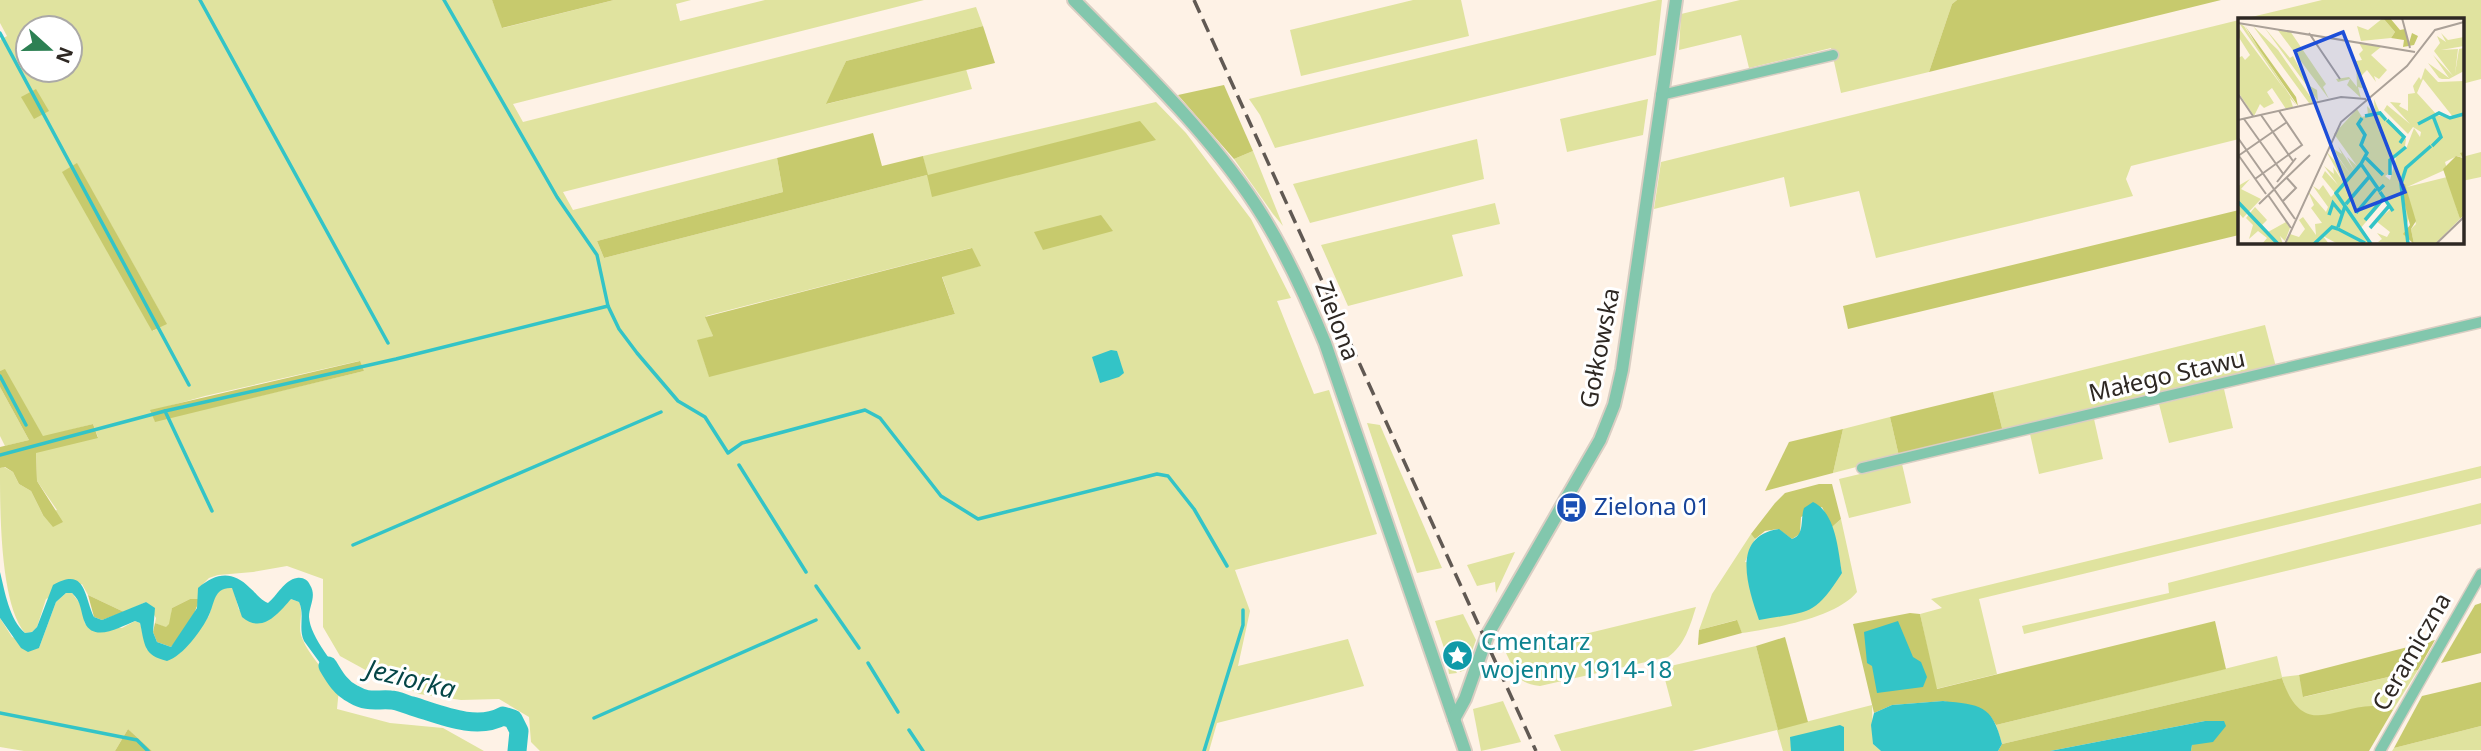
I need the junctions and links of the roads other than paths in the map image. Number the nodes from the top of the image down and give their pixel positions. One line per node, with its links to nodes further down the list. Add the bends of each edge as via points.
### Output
1 (1073, 0): 8 (street, Zielona, via 1224,162 1285,252 1325,343)
2 (1676, 0): 4 (street, Gołkowska)
3 (1833, 55): 4 (street)
4 (1661, 95): 8 (street, Gołkowska, via 1614,405 1600,440 1485,640)
5 (2481, 322): 6 (street, Małego Stawu)
6 (1862, 468)
7 (2481, 574): 10 (street, Ceramiczna)
8 (1454, 719): 9 (street)
9 (1465, 751)
10 (2380, 751)

